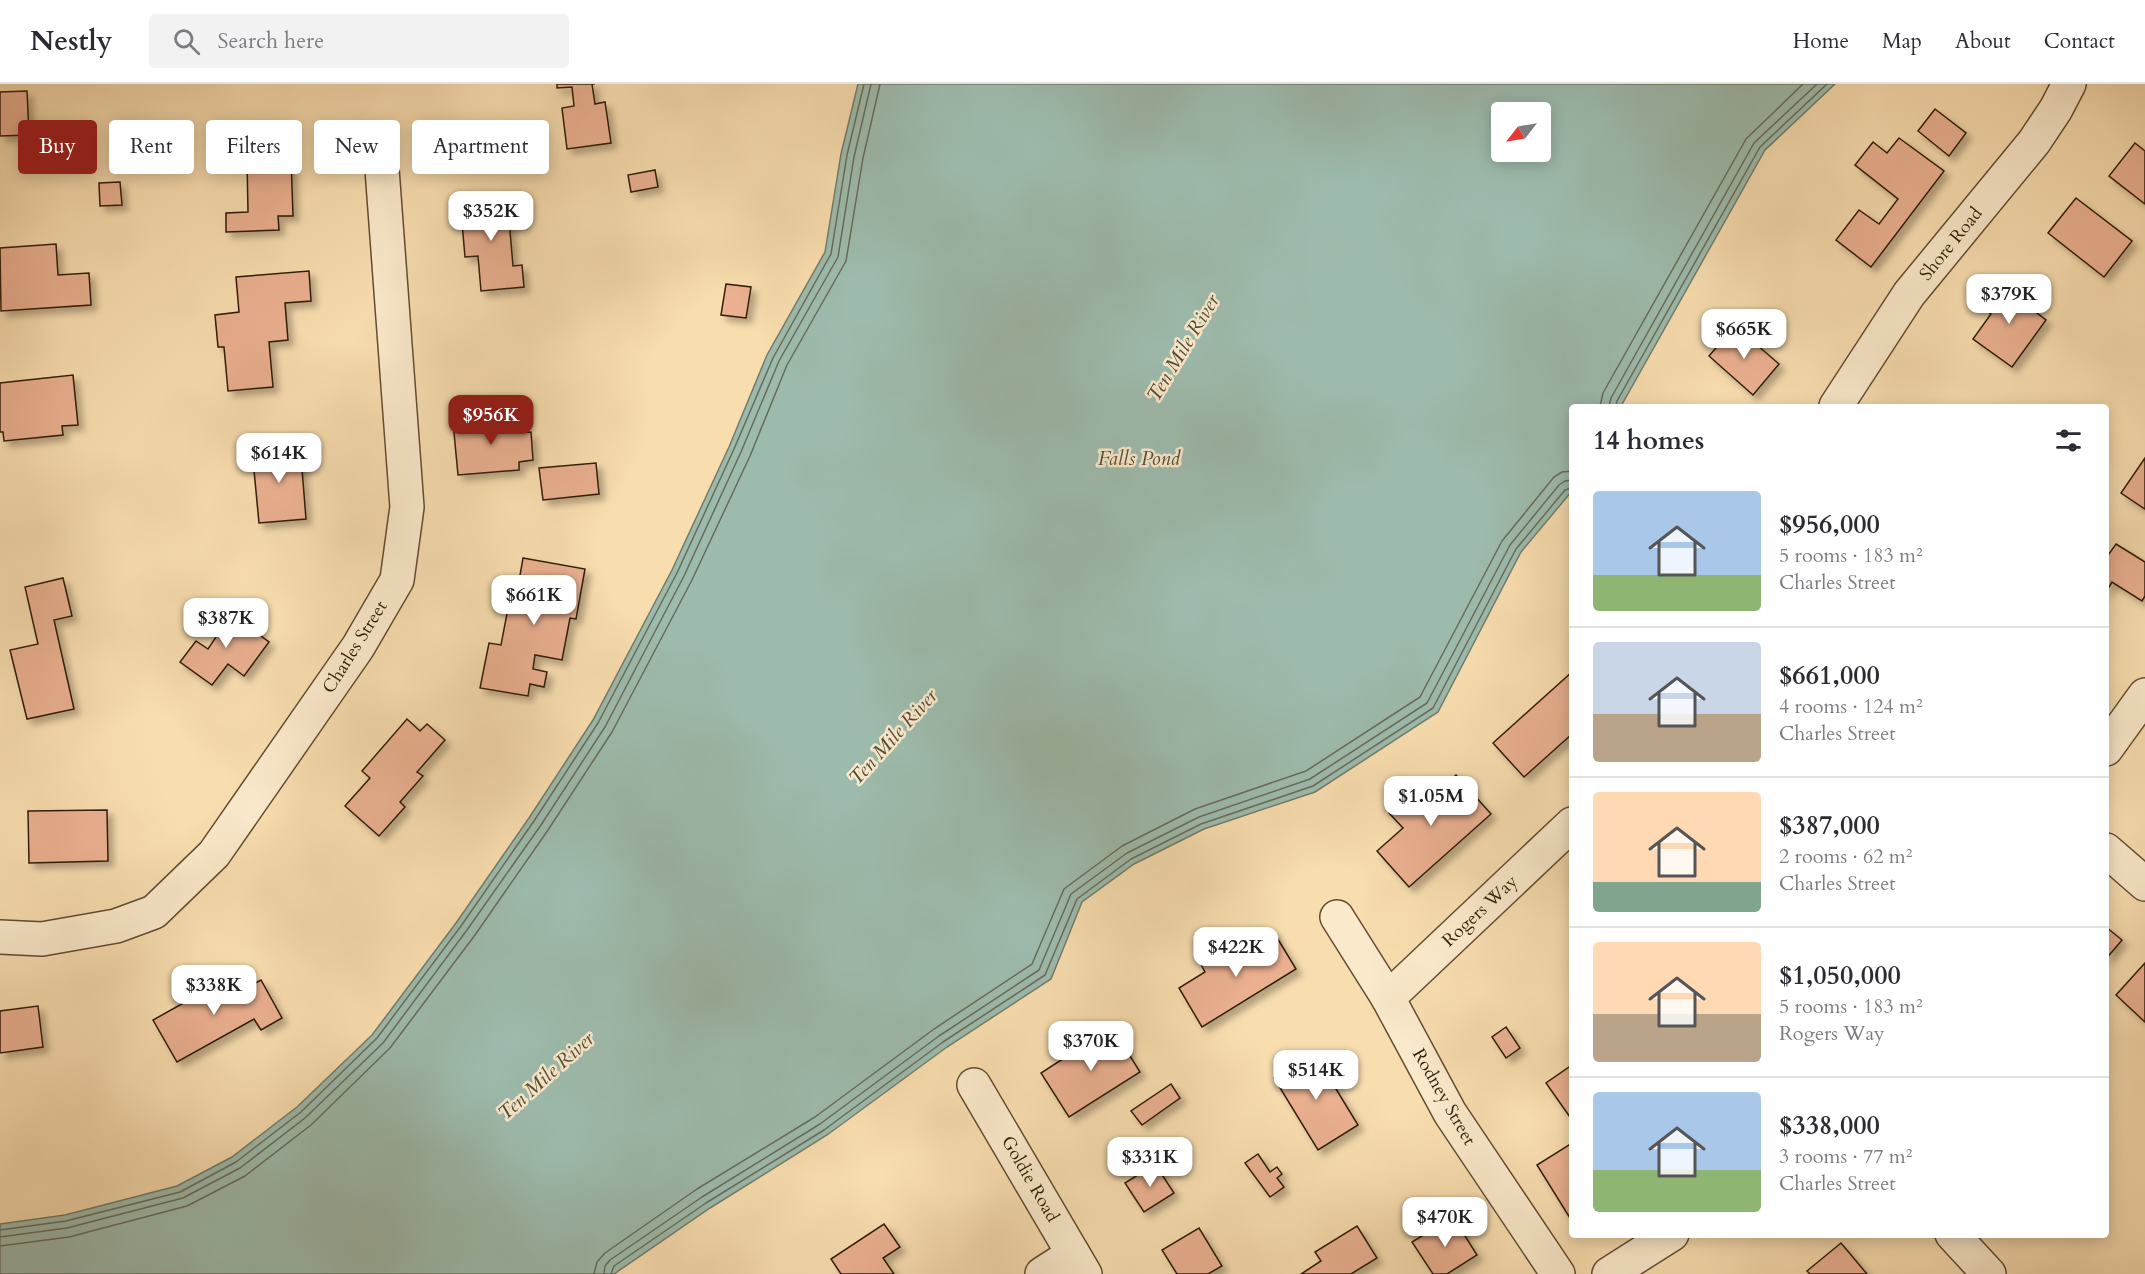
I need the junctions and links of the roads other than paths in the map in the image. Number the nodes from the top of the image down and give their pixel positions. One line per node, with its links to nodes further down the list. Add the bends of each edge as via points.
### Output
1 (2068, 84): 3 (street, Shore Road, via 2034,142 1909,294)
2 (382, 174): 10 (street, Charles Street, via 406,507 397,580 358,647 214,854 154,912 116,926 42,939)
3 (1837, 404)
4 (2145, 695): 5 (street)
5 (2109, 745)
6 (1569, 827): 11 (street, Rogers Way)
7 (2109, 853): 8 (street)
8 (2145, 884)
9 (1337, 917): 11 (street, Rodney Street)
10 (0, 937)
11 (1388, 998): 17 (street, Rodney Street, via 1450,1113)
12 (974, 1084): 15 (street, Goldie Road)
13 (1666, 1238): 18 (street)
14 (1956, 1238): 19 (street)
15 (1079, 1264): 16 (street)
16 (1042, 1274)
17 (1557, 1274)
18 (1609, 1274)
19 (1989, 1274)

